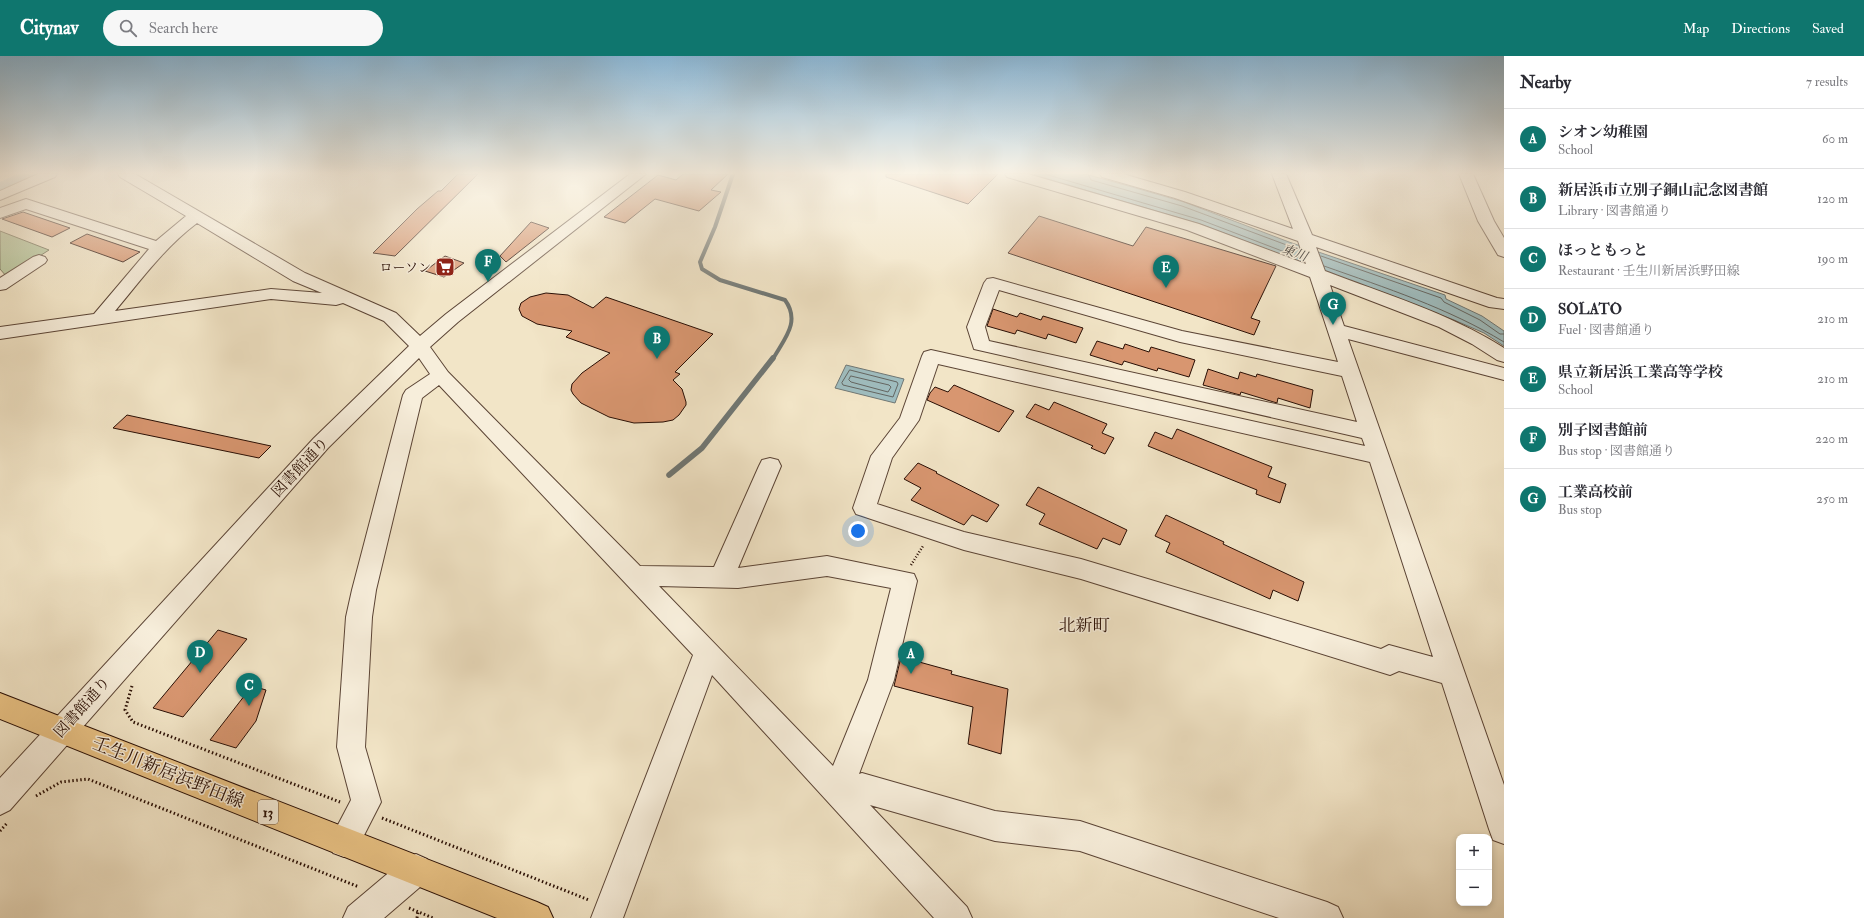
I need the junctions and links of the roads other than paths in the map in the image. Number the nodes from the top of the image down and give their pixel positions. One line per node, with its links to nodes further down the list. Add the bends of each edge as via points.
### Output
1 (58, 214): 10 (street)
2 (193, 214): 8 (street)
3 (587, 214): 22 (street, 図書館通り, via 452,318)
4 (1149, 214): 13 (street)
5 (1232, 214): 9 (street)
6 (1295, 214): 9 (street)
7 (1483, 214): 11 (street)
8 (196, 216): 10 (street); 14 (street)
9 (1305, 241): 13 (street); 18 (street)
10 (159, 247): 19 (street)
11 (1503, 250)
12 (39, 260): 15 (street)
13 (1316, 271): 20 (street); 23 (street, via 1450,325)
14 (299, 277): 16 (street, via 289,286); 17 (street)
15 (0, 285)
16 (271, 294): 17 (street); 19 (street)
17 (353, 301): 22 (street, via 390,317)
18 (1501, 307)
19 (99, 318): 21 (street)
20 (1336, 330): 24 (street); 25 (street)
21 (0, 333)
22 (420, 346): 26 (street); 35 (street, 図書館通り, via 321,443)
23 (1504, 356)
24 (1350, 371): 27 (street); 27 (street, via 1180,336 993,283 976,327 981,345)
25 (1504, 374)
26 (441, 376): 30 (street); 39 (street, via 413,395 359,617 351,747 366,802)
27 (1372, 433): 28 (street)
28 (1380, 457): 33 (street); 33 (street, via 931,356 909,420 882,456 864,508 964,541 1081,569 1390,662 1389,657)
29 (770, 466): 31 (street)
30 (634, 576): 31 (street); 32 (street)
31 (722, 577): 36 (street, via 738,578 827,566 906,581 881,680)
32 (707, 652): 36 (street); 41 (street)
33 (1452, 674): 38 (street)
34 (0, 706): 35 (main road, 壬生川新居浜野田線 / 13)
35 (61, 730): 37 (street, 図書館通り); 39 (main road, 壬生川新居浜野田線 / 13)
36 (837, 792): 44 (street); 45 (street, via 862,788 995,826 1080,836)
37 (0, 800)
38 (1504, 829)
39 (344, 842): 40 (main road, 壬生川新居浜野田線 / 13)
40 (416, 870): 42 (street); 43 (main road, 壬生川新居浜野田線 / 13)
41 (608, 913)
42 (359, 918)
43 (537, 918)
44 (956, 918)
45 (1327, 918)

